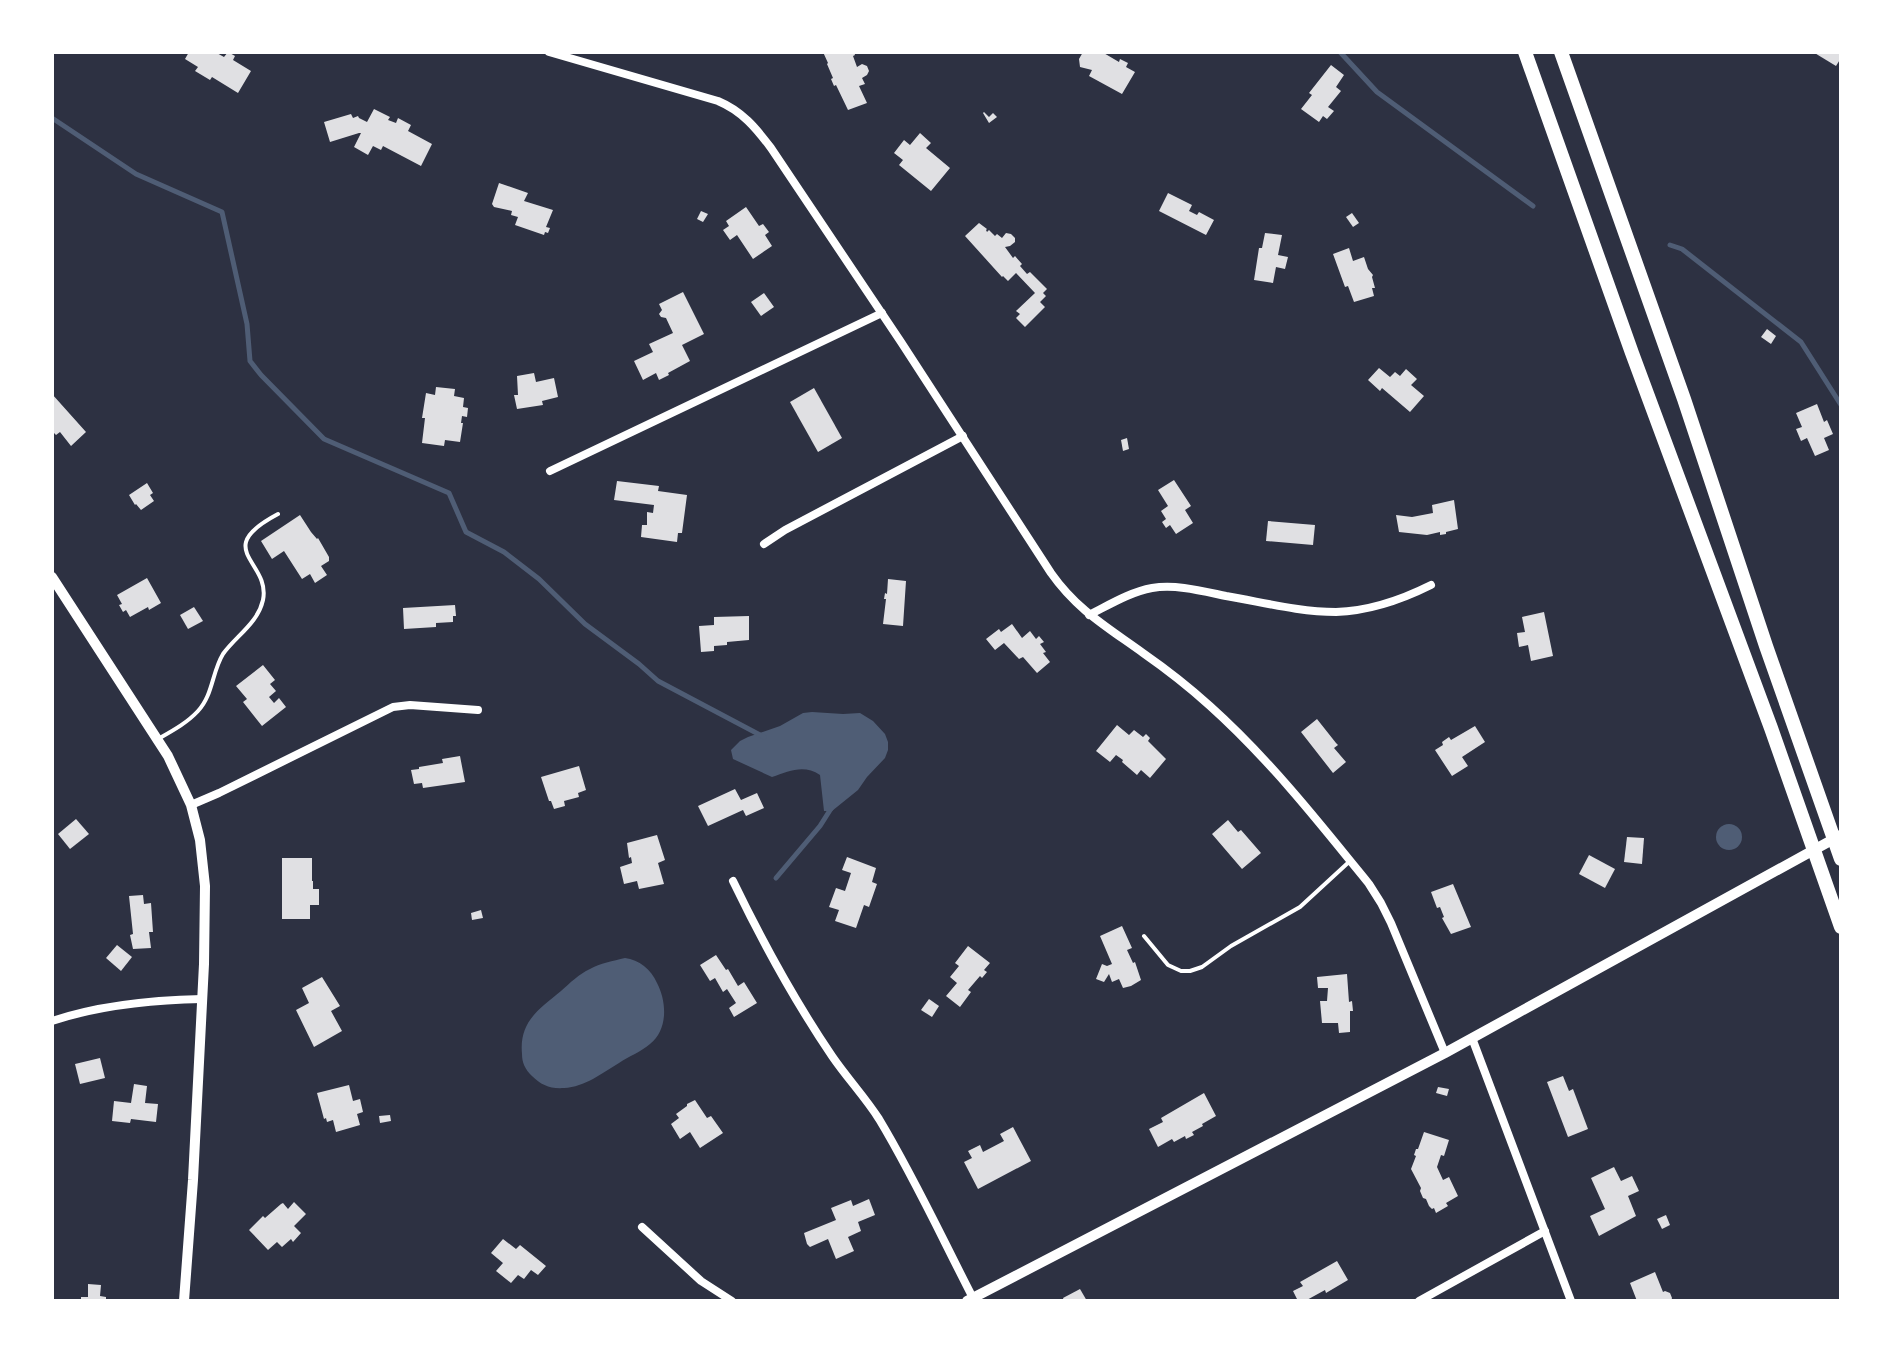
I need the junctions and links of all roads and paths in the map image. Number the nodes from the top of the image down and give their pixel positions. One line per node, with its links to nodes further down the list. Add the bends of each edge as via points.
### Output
1 (549, 52): 4 (street, via 687,90 740,113 766,141)
2 (1525, 52): 19 (highway)
3 (1561, 52): 16 (highway)
4 (882, 313): 5 (street); 6 (street)
5 (963, 436): 8 (street); 11 (street, via 1051,573)
6 (550, 471)
7 (278, 514): 13 (lane, via 253,529 246,540 263,585 259,611 222,656 206,701 186,722)
8 (764, 544)
9 (52, 577): 13 (street)
10 (1431, 585): 11 (street, via 1359,610 1336,612 1153,588)
11 (1089, 615): 17 (street, via 1212,707)
12 (478, 710): 14 (street, via 393,707)
13 (158, 739): 14 (street)
14 (191, 805): 21 (street, via 205,886)
15 (1841, 835): 23 (street)
16 (1841, 859)
17 (1350, 861): 20 (lane, via 1300,907 1202,967 1181,971 1168,965); 24 (street, via 1386,912)
18 (733, 881): 27 (street, via 806,1016 891,1139)
19 (1841, 927)
20 (1144, 936)
21 (202, 999): 22 (street, via 123,1005); 28 (street)
22 (52, 1021)
23 (1472, 1038): 24 (street); 26 (street)
24 (1445, 1053): 27 (street)
25 (642, 1227): 29 (street, via 701,1281)
26 (1545, 1231): 30 (street); 31 (street)
27 (970, 1299)
28 (184, 1301)
29 (732, 1301)
30 (1419, 1301)
31 (1571, 1301)

